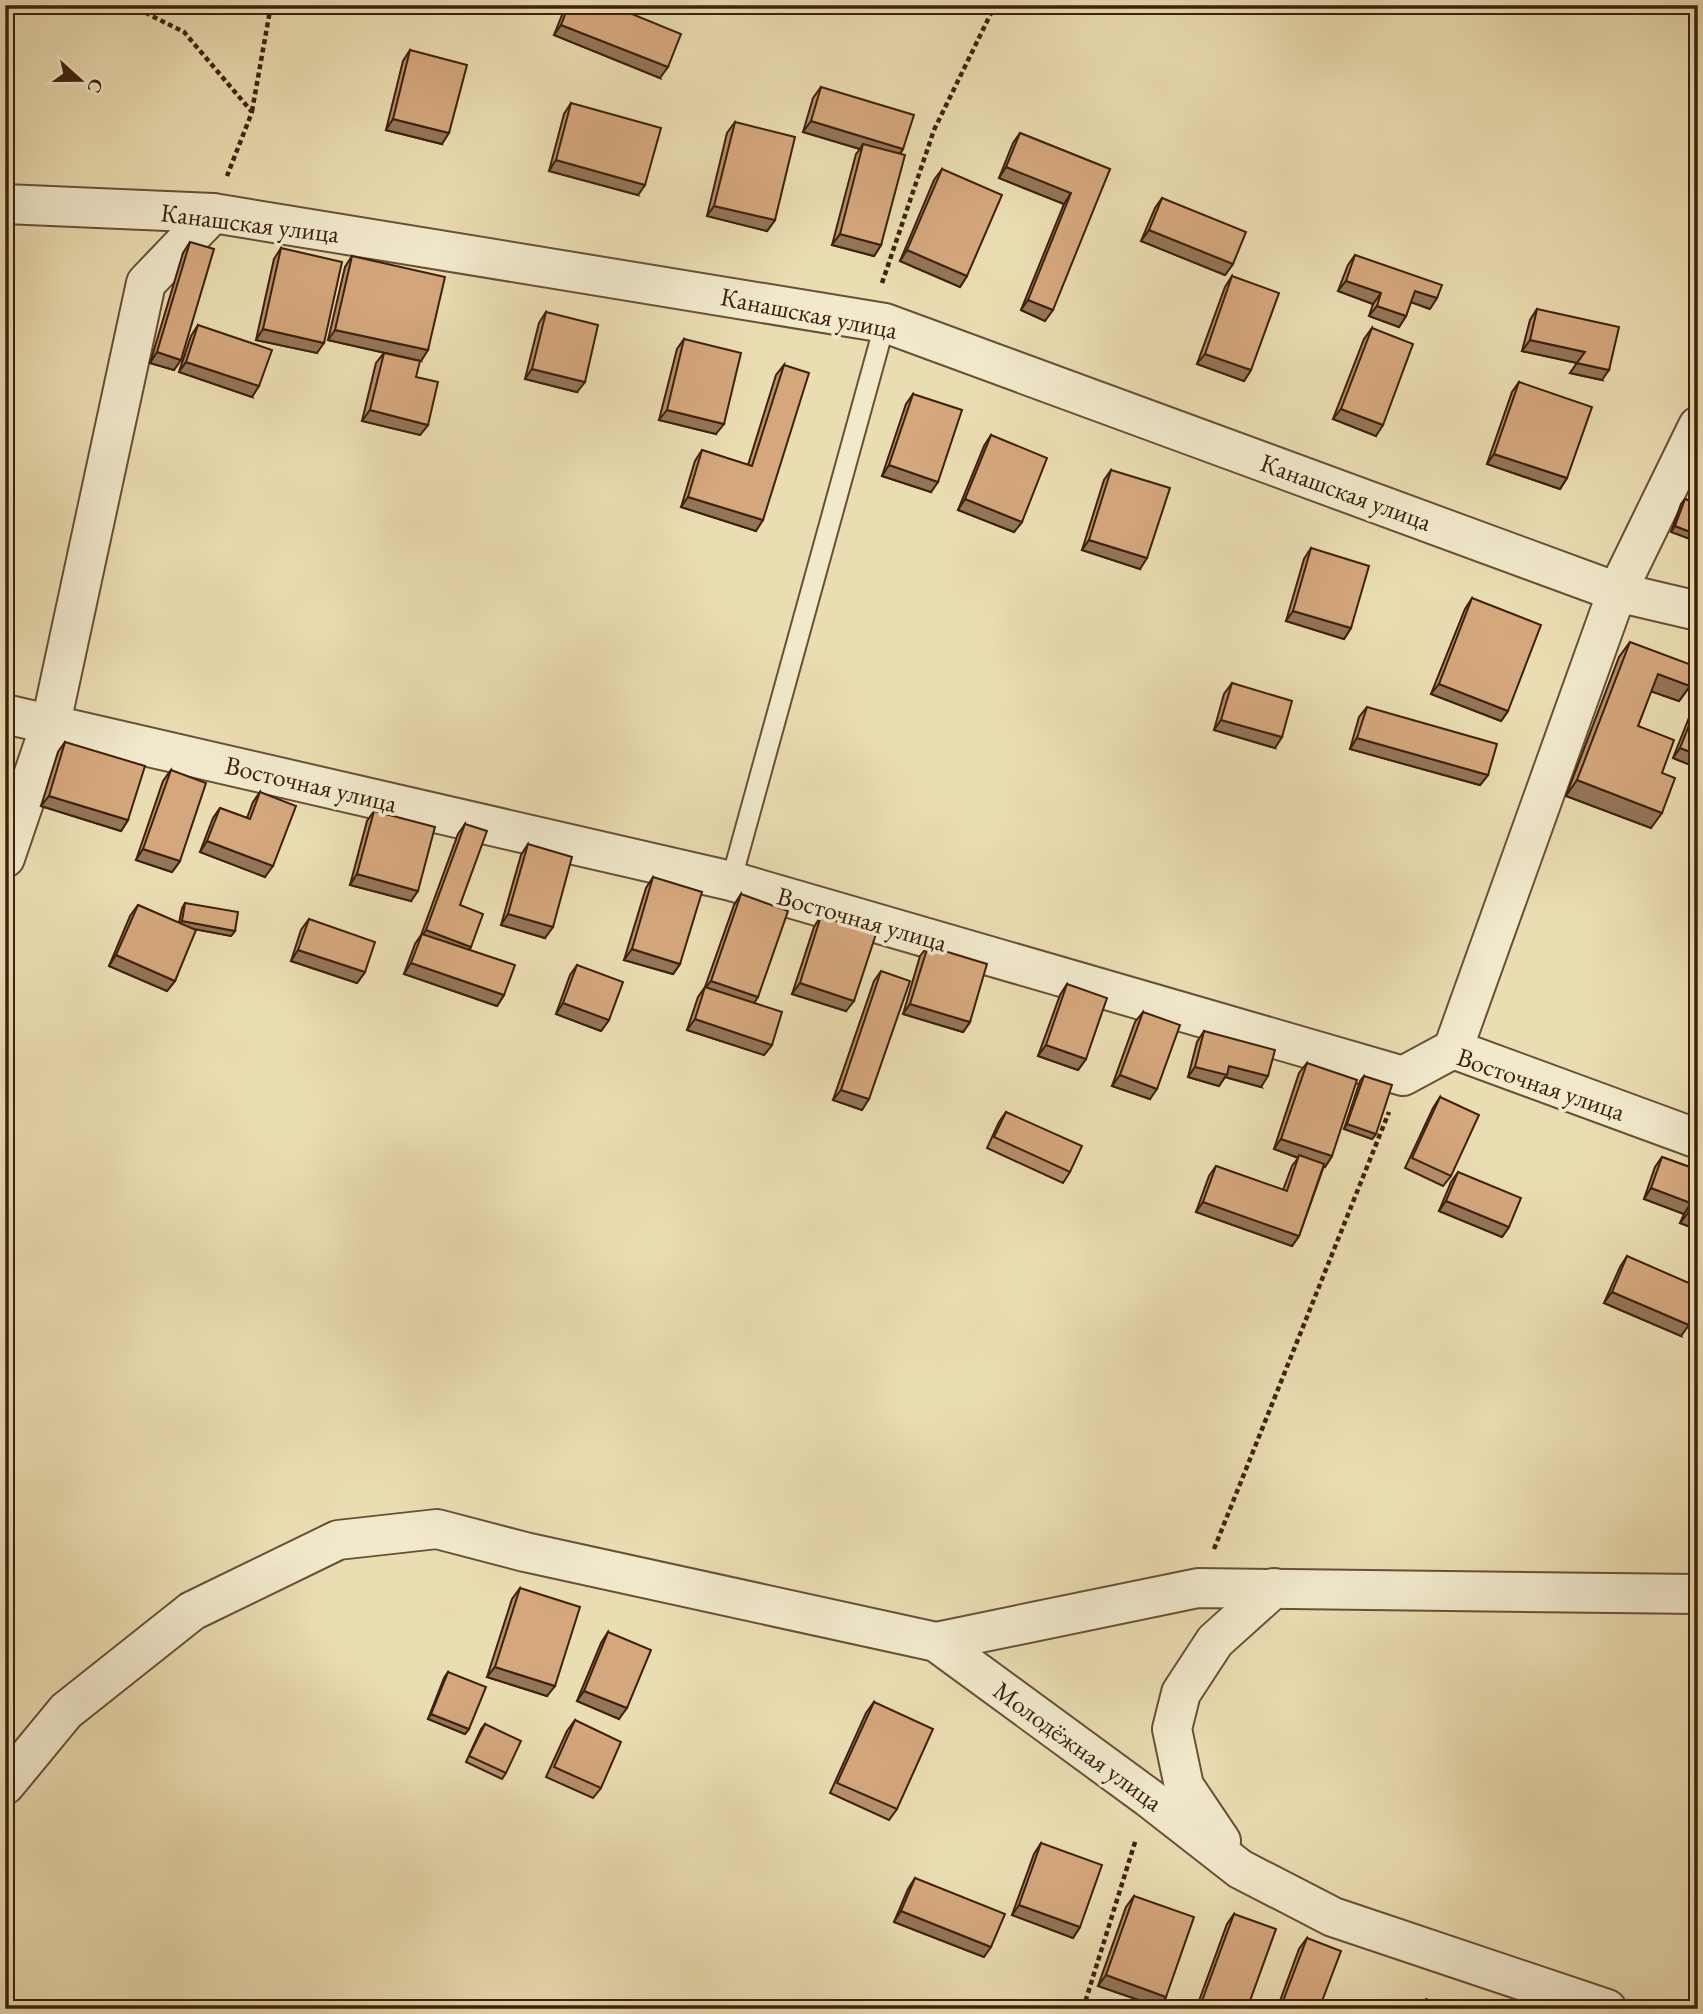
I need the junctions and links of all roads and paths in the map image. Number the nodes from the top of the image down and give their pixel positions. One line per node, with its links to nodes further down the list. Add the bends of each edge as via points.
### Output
1 (130, 5): 4 (path, via 184,32)
2 (271, 5): 4 (path)
3 (995, 5): 7 (path, via 934,130)
4 (251, 112): 6 (path)
5 (5, 204): 6 (street, Канашская улица)
6 (213, 212): 7 (street, Канашская улица); 12 (street, via 146,283)
7 (877, 322): 9 (street, Канашская улица); 14 (lane)
8 (1698, 426): 9 (street)
9 (1617, 592): 10 (street, Канашская улица); 15 (street)
10 (1698, 611)
11 (5, 714): 12 (street, Восточная улица)
12 (51, 723): 13 (street); 14 (street, Восточная улица)
13 (5, 858)
14 (731, 881): 16 (street, Восточная улица)
15 (1453, 1049): 16 (street, Восточная улица); 17 (street, Восточная улица)
16 (1404, 1076): 18 (path)
17 (1698, 1139)
18 (1198, 1588): 19 (street); 21 (street)
19 (1274, 1588): 20 (street); 24 (street, via 1216,1641 1181,1693 1172,1729 1184,1786)
20 (1698, 1594)
21 (936, 1642): 22 (street, Молодёжная улица, via 437,1529 338,1539 192,1611 66,1711); 23 (street, Молодёжная улица)
22 (5, 1785)
23 (1149, 1798): 24 (street, Молодёжная улица); 25 (path)
24 (1240, 1869): 26 (street, Молодёжная улица, via 1333,1917)
25 (1083, 2009)
26 (1607, 2009)

